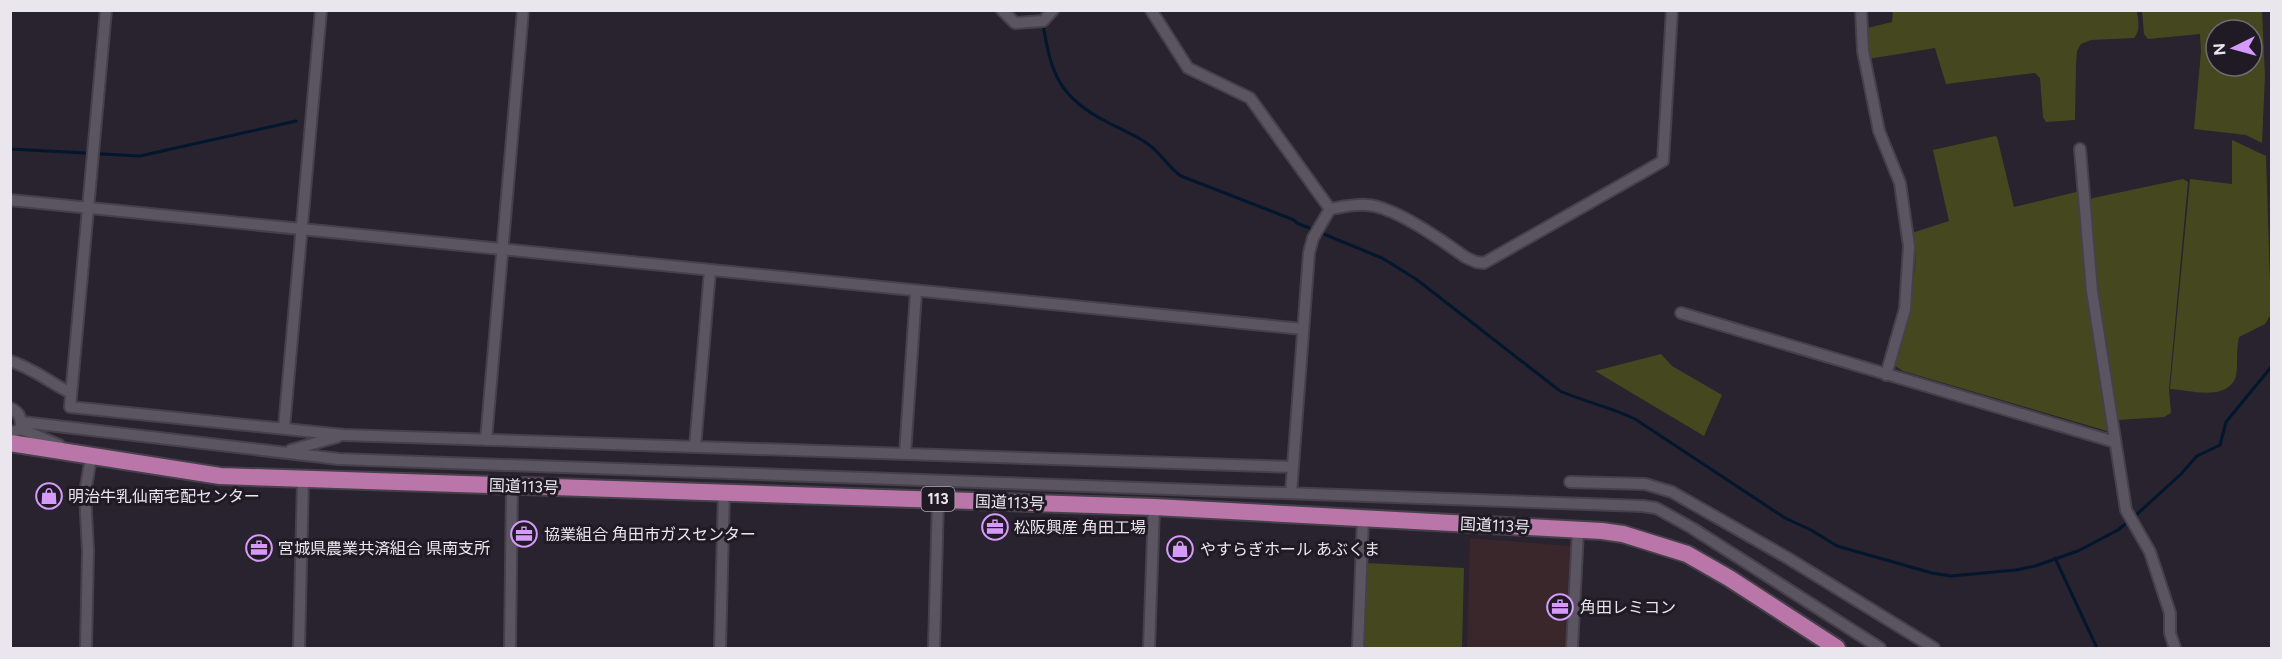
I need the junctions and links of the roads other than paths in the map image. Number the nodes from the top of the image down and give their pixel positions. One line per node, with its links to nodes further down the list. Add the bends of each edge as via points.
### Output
1 (106, 10): 11 (street)
2 (321, 10): 13 (street)
3 (523, 10): 14 (street)
4 (1002, 10): 5 (street, via 1015,23 1043,21)
5 (1053, 10)
6 (1151, 10): 12 (street, via 1188,68 1250,98)
7 (1672, 10): 12 (street, via 1663,161 1484,263 1465,257 1407,219 1380,208 1367,204)
8 (1861, 10): 20 (street, via 1863,51 1879,131 1900,183 1909,246 1905,309)
9 (2080, 149): 27 (street, via 2092,291)
10 (10, 200): 11 (street)
11 (89, 207): 13 (street); 21 (street)
12 (1329, 209): 18 (street, via 1309,253)
13 (302, 230): 14 (street); 24 (street)
14 (502, 250): 15 (street); 26 (street)
15 (710, 271): 16 (street); 29 (street)
16 (916, 292): 18 (street); 31 (street)
17 (1681, 313): 20 (street)
18 (1303, 329): 33 (street)
19 (10, 361): 21 (street, via 27,366)
20 (1886, 375): 27 (street)
21 (72, 393): 24 (street, via 70,407)
22 (10, 408): 23 (street, via 20,417)
23 (18, 428): 30 (street); 32 (street)
24 (284, 429): 25 (street)
25 (344, 435): 26 (street); 30 (street)
26 (486, 440): 29 (street)
27 (2115, 442): 54 (street, via 2126,510 2150,552 2170,613 2169,633)
28 (10, 443): 32 (highway, 国道113号 / 113)
29 (696, 447): 31 (street)
30 (285, 452): 38 (street, via 439,464)
31 (905, 454): 33 (street)
32 (83, 455): 34 (highway, 国道113号 / 113, via 220,476); 43 (street, via 88,551)
33 (1293, 467): 38 (street)
34 (303, 480): 36 (highway, 国道113号 / 113); 44 (street)
35 (1570, 482): 53 (street, via 1644,484 1672,492)
36 (512, 486): 37 (highway, 国道113号 / 113); 45 (street)
37 (724, 492): 39 (highway, 国道113号 / 113); 46 (street)
38 (1291, 493): 52 (street, via 1656,508)
39 (938, 499): 40 (highway, 国道113号 / 113); 47 (street)
40 (1154, 507): 41 (highway, 国道113号 / 113); 48 (street)
41 (1363, 517): 42 (highway, 国道113号 / 113); 49 (street)
42 (1578, 530): 50 (street); 51 (highway, 国道113号 / 113, via 1623,534 1687,554)
43 (86, 648)
44 (299, 648)
45 (510, 648)
46 (720, 648)
47 (934, 648)
48 (1149, 648)
49 (1358, 648)
50 (1572, 648)
51 (1837, 648)
52 (1880, 648)
53 (1935, 648)
54 (2175, 648)

